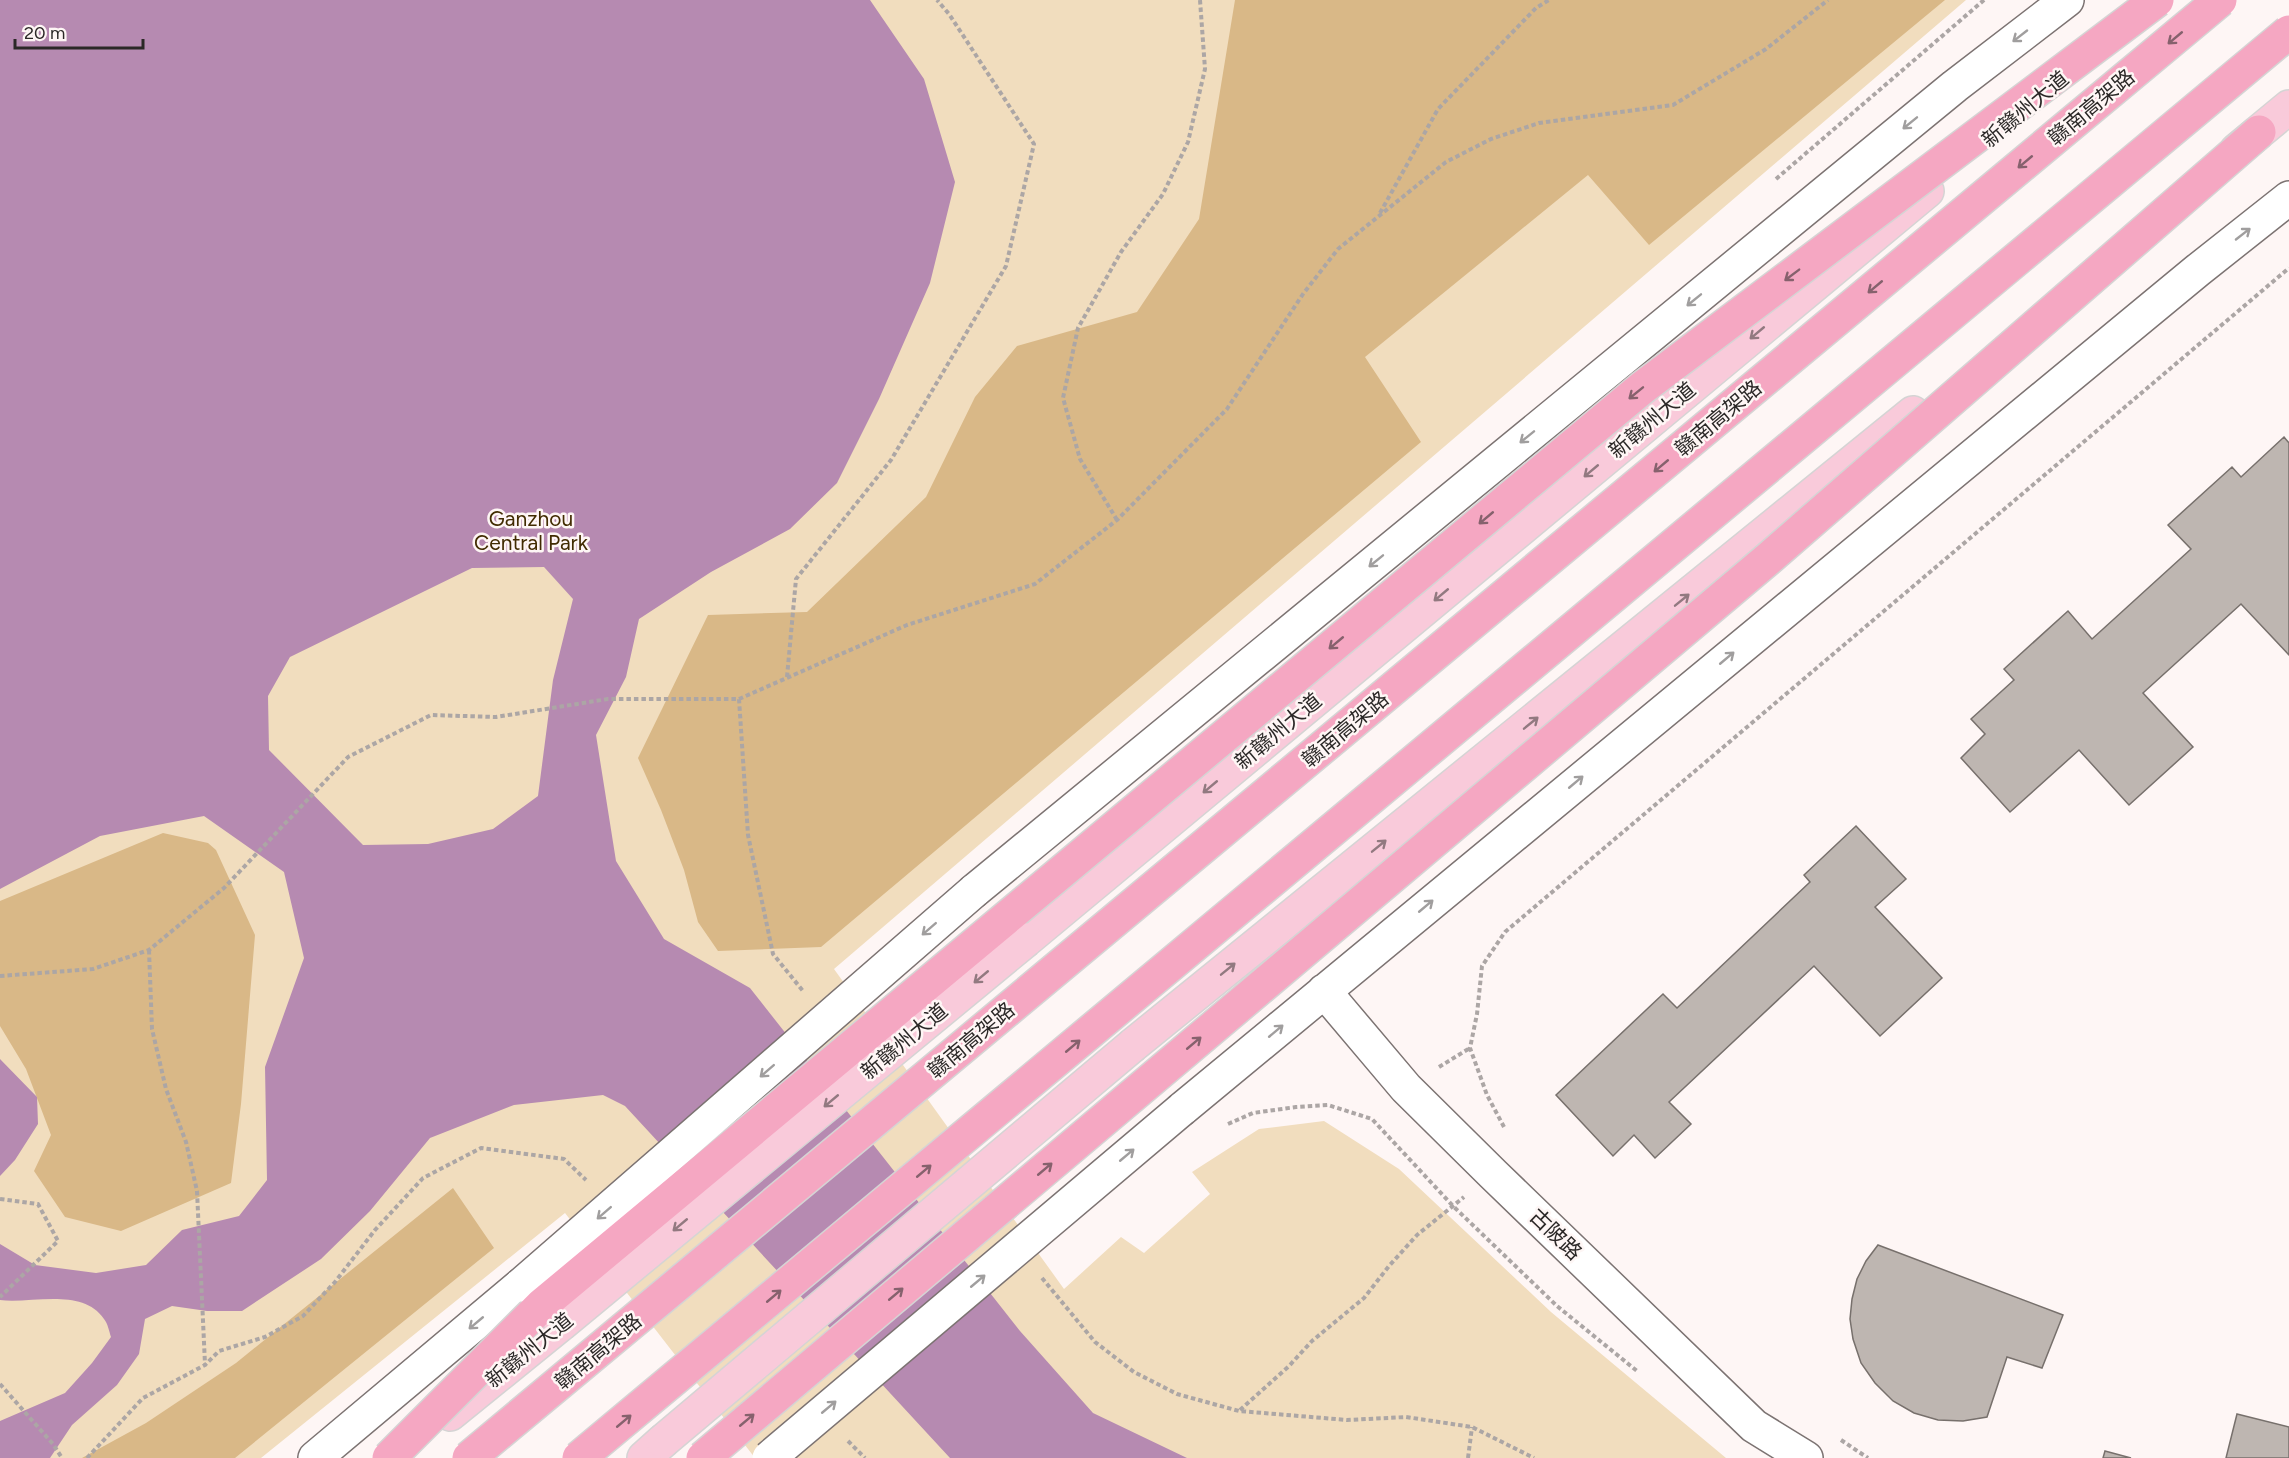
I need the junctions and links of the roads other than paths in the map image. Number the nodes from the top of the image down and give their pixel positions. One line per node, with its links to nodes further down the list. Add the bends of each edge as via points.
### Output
1 (2067, 0): 10 (street, one-way to 10, bridge, via 1936,102 974,891 521,1285)
2 (2157, 0): 11 (highway, one-way to 11, bridge, via 1642,388 542,1305); 12 (main road, 新赣州大道, one-way to 12, bridge)
3 (2220, 0): 13 (highway, 赣南高架路, one-way to 13, bridge)
4 (2289, 32): 14 (highway, one-way to 4, bridge)
5 (2289, 107): 6 (main road)
6 (2259, 132): 9 (main road, one-way to 6, bridge, via 1133,1045); 15 (highway, one-way to 6, bridge, via 1759,566)
7 (2289, 198): 8 (street, one-way to 7)
8 (1324, 990): 16 (street, one-way to 8, bridge); 17 (street, 古陂路, via 1406,1088 1493,1174 1754,1426)
9 (654, 1449)
10 (315, 1458)
11 (389, 1458)
12 (396, 1458)
13 (469, 1458)
14 (579, 1458)
15 (703, 1458)
16 (768, 1458)
17 (1806, 1458)

